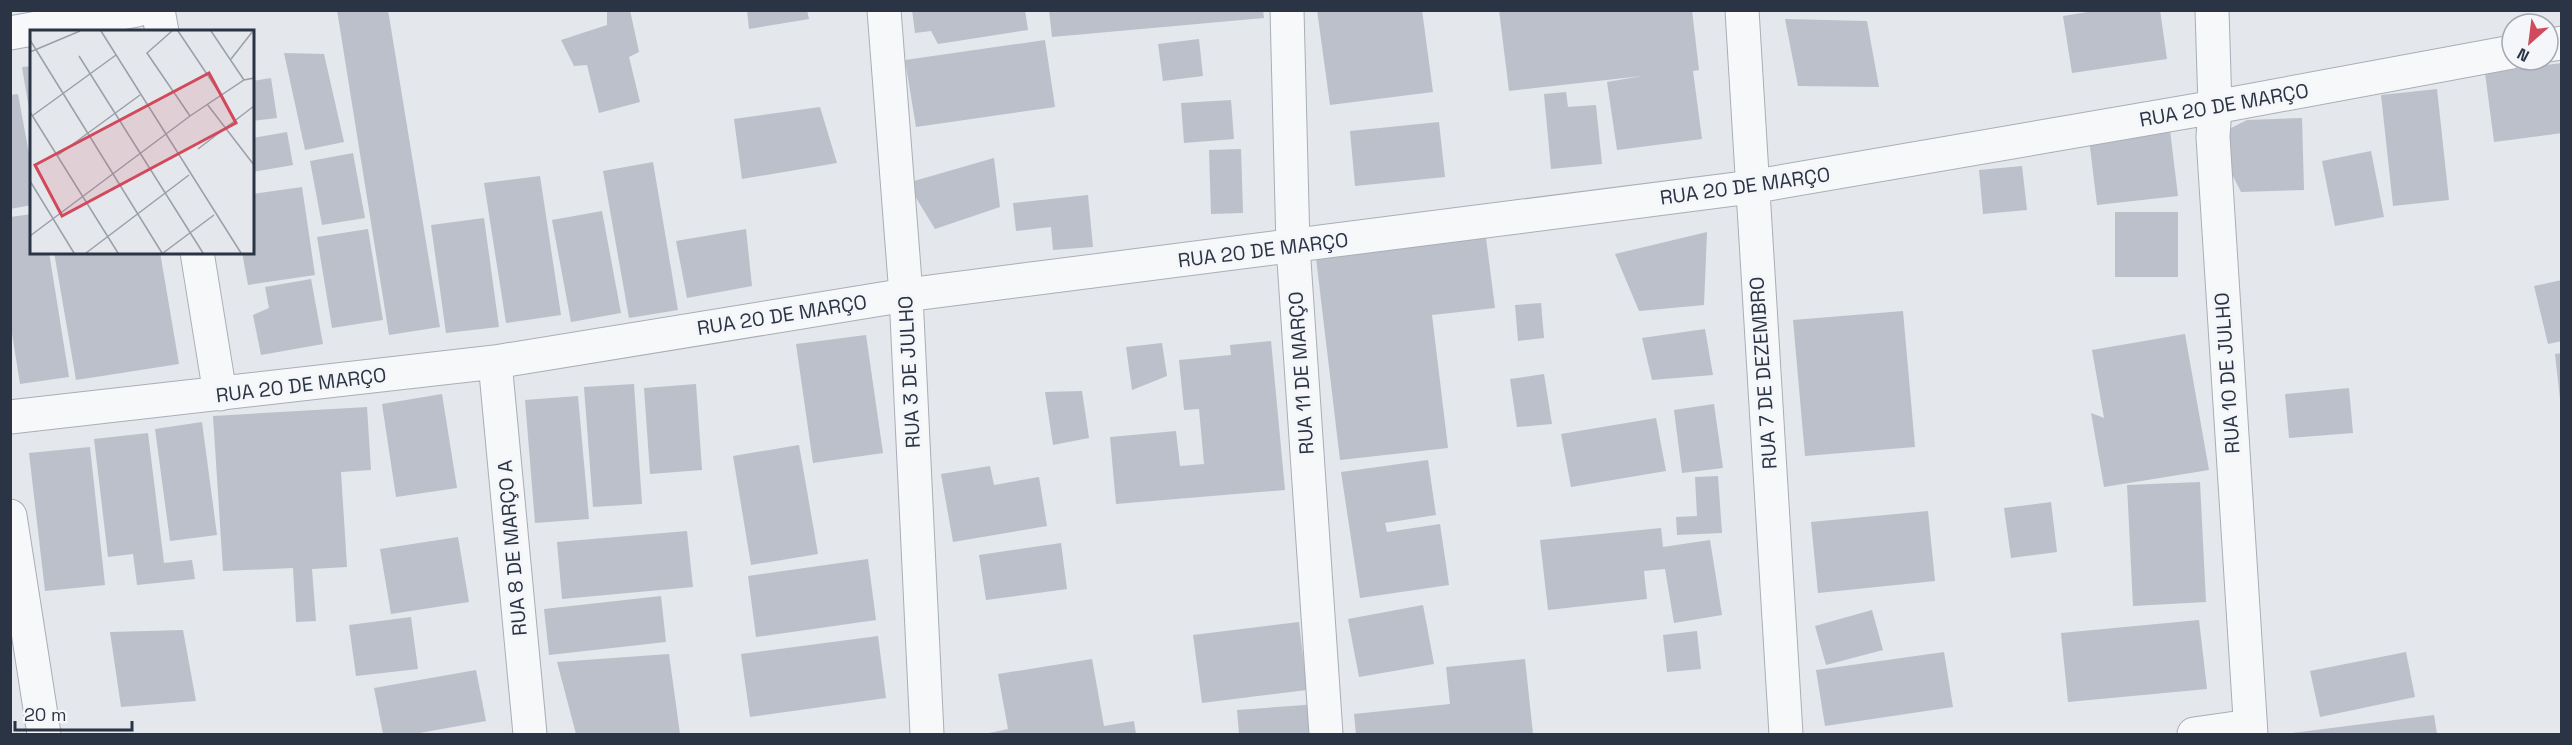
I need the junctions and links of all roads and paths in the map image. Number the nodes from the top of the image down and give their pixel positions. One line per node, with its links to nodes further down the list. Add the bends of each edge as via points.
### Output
1 (137, 10): 8 (street)
2 (158, 10): 7 (street)
3 (884, 10): 14 (street, RUA 3 DE JULHO)
4 (1287, 10): 12 (street, RUA 11 DE MARÇO)
5 (1742, 10): 11 (street, RUA 7 DE DEZEMBRO)
6 (2212, 10): 10 (street, RUA 10 DE JULHO)
7 (162, 30)
8 (10, 33)
9 (2500, 54): 10 (street, RUA 20 DE MARÇO)
10 (2216, 107): 11 (street, RUA 20 DE MARÇO); 19 (street, RUA 10 DE JULHO, via 2213,137)
11 (1751, 187): 12 (street, RUA 20 DE MARÇO); 24 (street, RUA 7 DE DEZEMBRO)
12 (1293, 246): 14 (street, RUA 20 DE MARÇO); 23 (street, RUA 11 DE MARÇO)
13 (197, 254): 16 (street)
14 (906, 295): 15 (street, RUA 20 DE MARÇO); 22 (street, RUA 3 DE JULHO)
15 (495, 362): 16 (street, RUA 20 DE MARÇO); 21 (street, RUA 8 DE MARÇO A)
16 (220, 394): 17 (street, RUA 20 DE MARÇO)
17 (10, 417)
18 (10, 516): 20 (street)
19 (2250, 730): 25 (street)
20 (44, 735)
21 (530, 735)
22 (927, 735)
23 (1326, 735)
24 (1786, 735)
25 (2194, 735)

